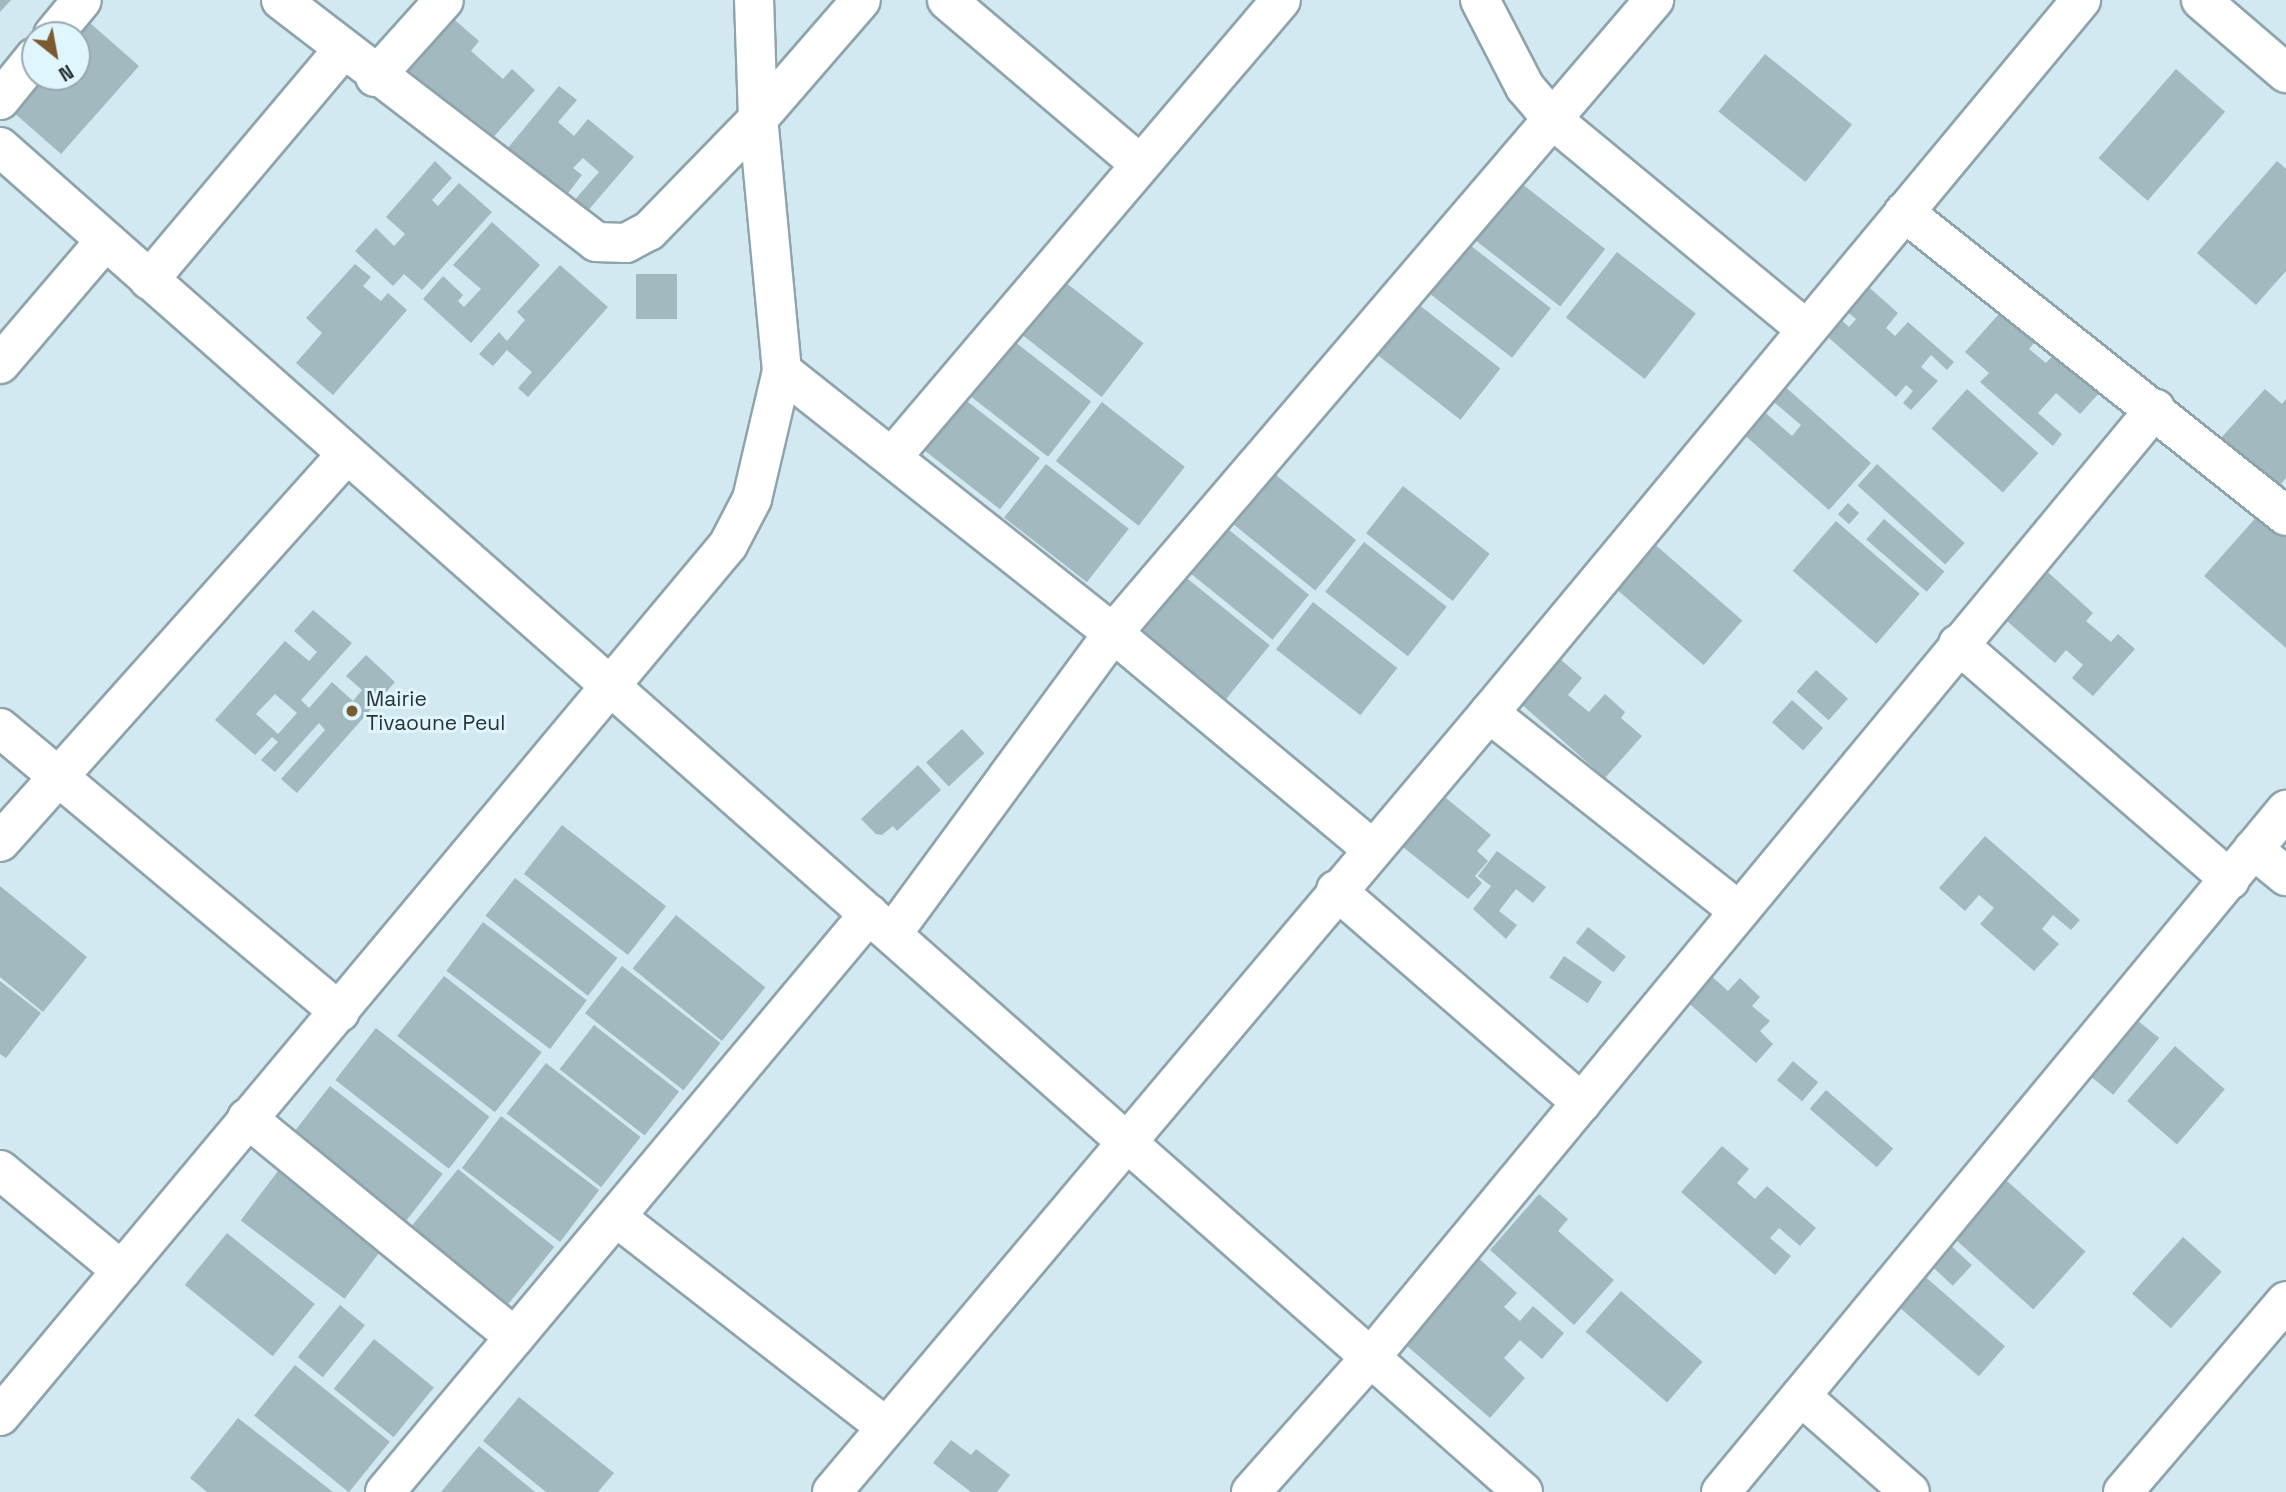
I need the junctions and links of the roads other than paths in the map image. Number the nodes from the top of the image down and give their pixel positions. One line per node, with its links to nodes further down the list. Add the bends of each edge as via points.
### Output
1 (82, 0): 12 (street)
2 (281, 0): 13 (street)
3 (444, 0): 16 (street)
4 (754, 0): 18 (street)
5 (861, 0): 18 (street)
6 (947, 0): 21 (street)
7 (1281, 0): 21 (street)
8 (1480, 0): 19 (street, via 1525,87)
9 (1654, 0): 19 (street)
10 (2081, 0): 22 (street)
11 (2201, 0): 14 (street)
12 (65, 21)
13 (343, 50): 16 (street); 24 (street)
14 (2286, 73)
15 (21, 74): 17 (street)
16 (375, 77): 18 (street, via 596,242 626,243 649,231)
17 (0, 100)
18 (758, 119): 27 (street)
19 (1553, 120): 25 (street); 32 (street)
20 (0, 147): 23 (street)
21 (1140, 164): 30 (street)
22 (1904, 212): 25 (street); 28 (street)
23 (105, 241): 24 (street); 26 (street)
24 (149, 280): 29 (street)
25 (1805, 329): 35 (street)
26 (0, 364)
27 (782, 371): 30 (street); 34 (street, via 752,499 728,545)
28 (2155, 409): 31 (street); 33 (street)
29 (346, 455): 34 (street); 37 (street)
30 (892, 457): 32 (street)
31 (2286, 516)
32 (1113, 633): 40 (street); 46 (street)
33 (1958, 644): 43 (street); 45 (street)
34 (611, 688): 46 (street); 47 (street)
35 (1489, 713): 40 (street); 45 (street)
36 (0, 727): 37 (street)
37 (60, 778): 39 (street); 47 (street)
38 (2286, 810): 41 (street)
39 (0, 842)
40 (1371, 848): 44 (street)
41 (2253, 849): 42 (street); 43 (street)
42 (2286, 876)
43 (2230, 880): 57 (street)
44 (1336, 890): 48 (street); 50 (street)
45 (1739, 911): 48 (street)
46 (880, 924): 50 (street); 52 (street)
47 (340, 1012): 49 (street)
48 (1582, 1103): 56 (street)
49 (247, 1118): 53 (street); 55 (street)
50 (1126, 1140): 56 (street); 59 (street)
51 (0, 1170): 53 (street)
52 (616, 1217): 55 (street); 59 (street)
53 (122, 1271): 58 (street)
54 (2286, 1301): 66 (street)
55 (515, 1338): 60 (street)
56 (1370, 1358): 62 (street); 63 (street)
57 (1801, 1396): 64 (street); 65 (street)
58 (0, 1416)
59 (886, 1427): 61 (street)
60 (385, 1492)
61 (832, 1492)
62 (1251, 1492)
63 (1523, 1492)
64 (1721, 1492)
65 (1910, 1492)
66 (2123, 1492)

